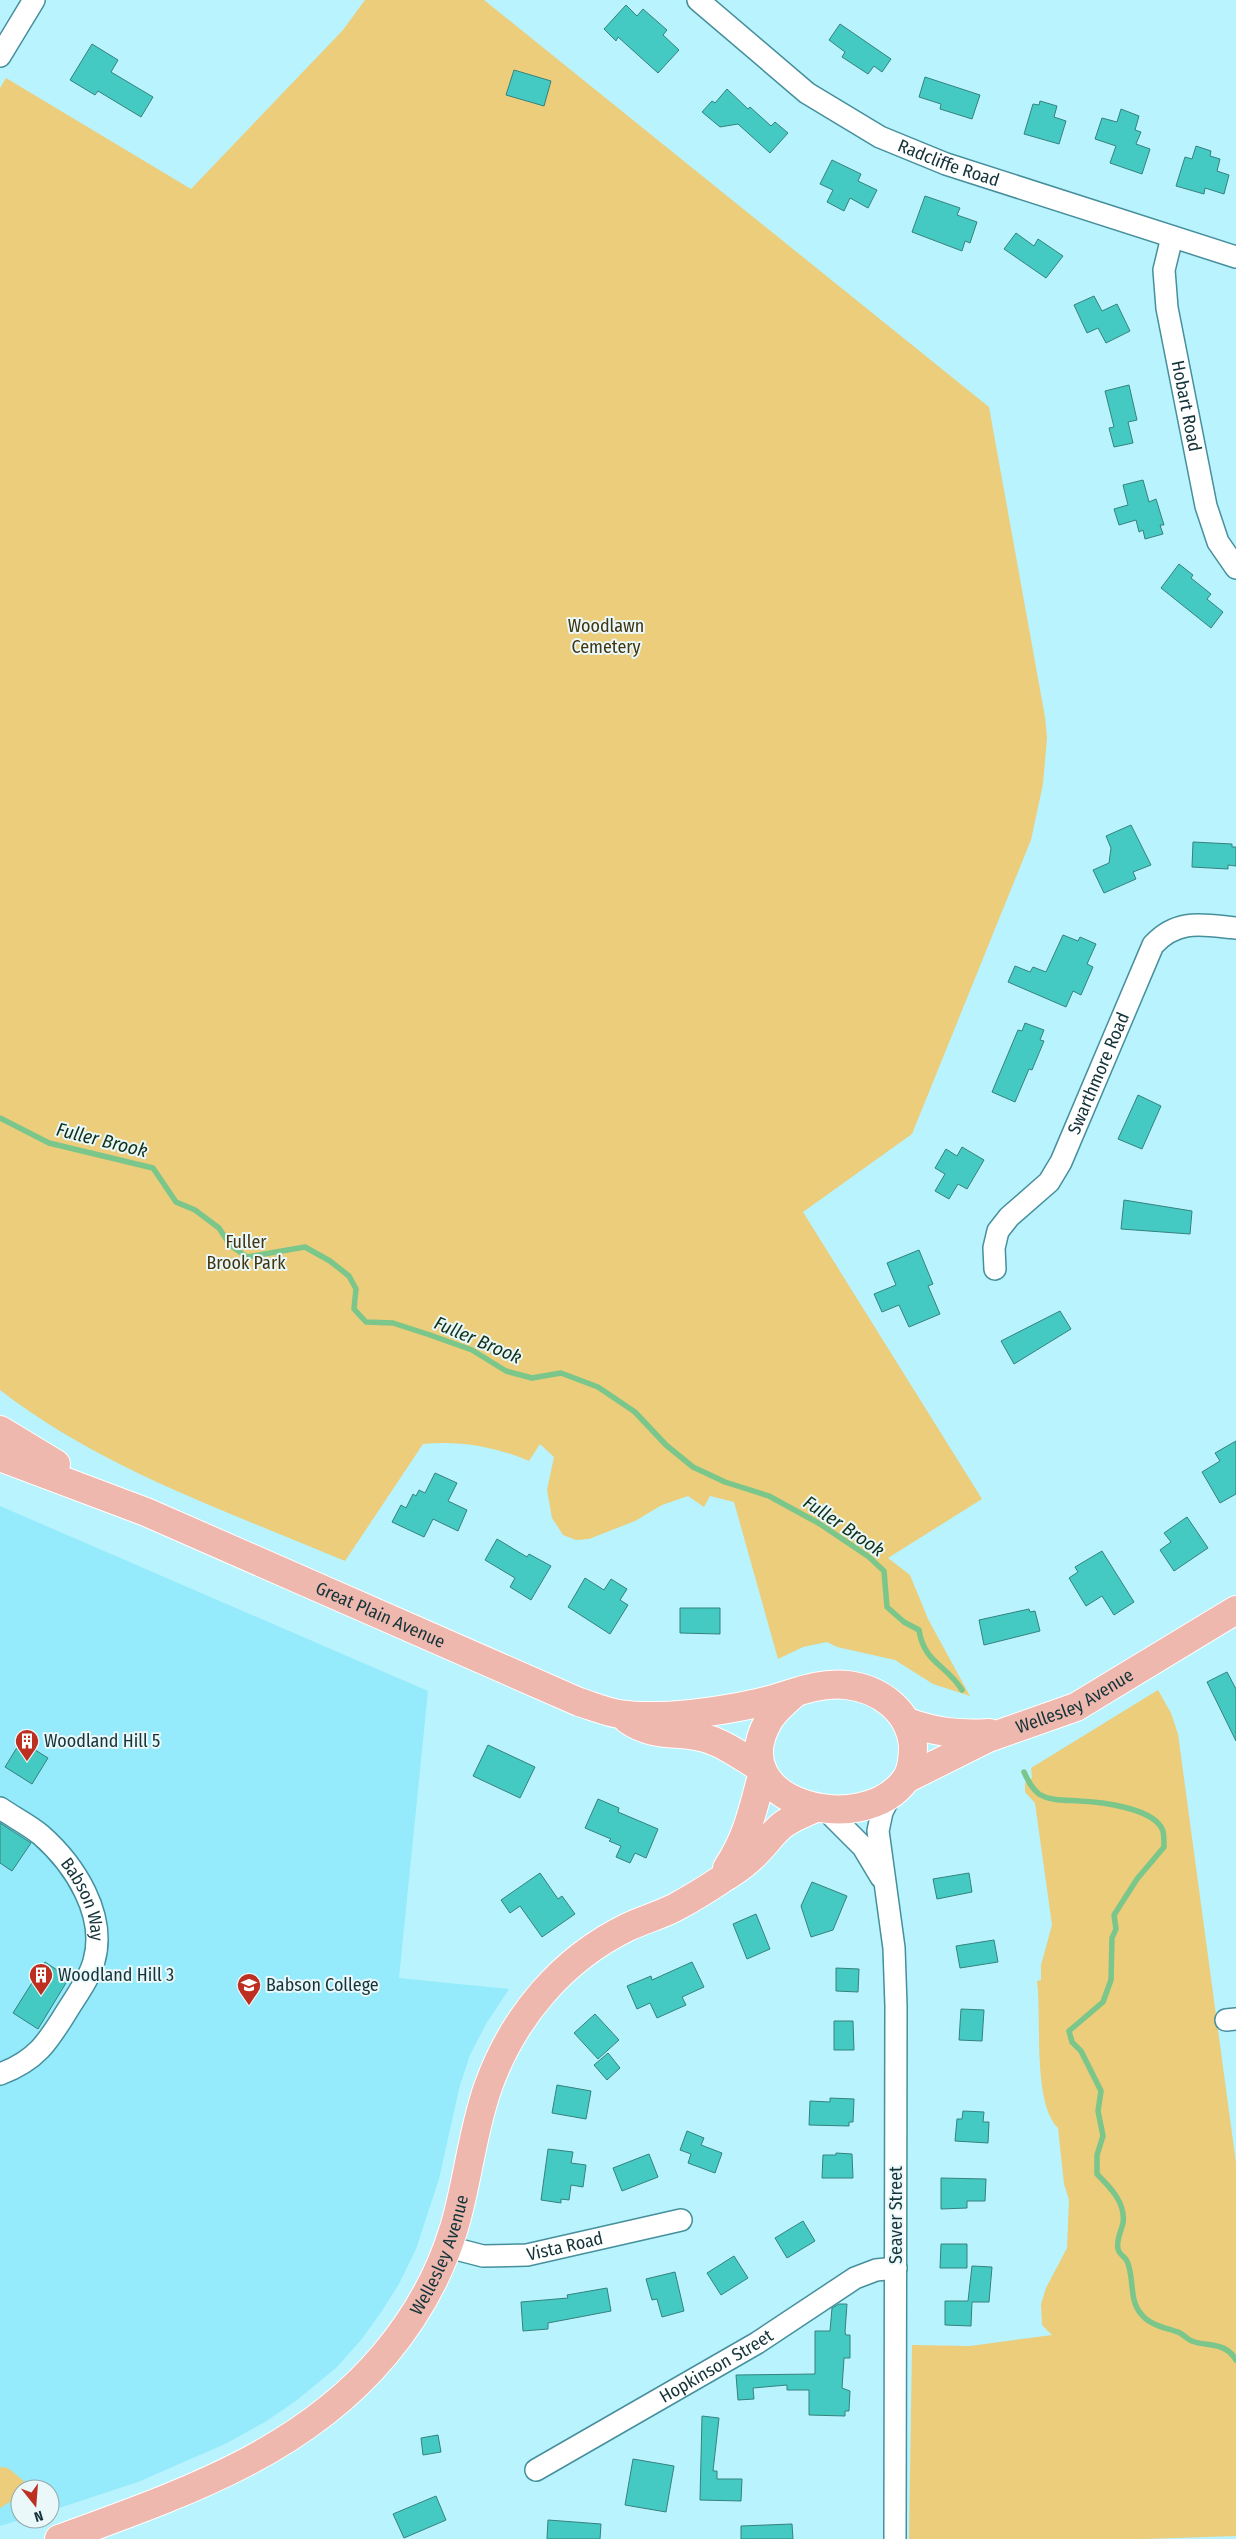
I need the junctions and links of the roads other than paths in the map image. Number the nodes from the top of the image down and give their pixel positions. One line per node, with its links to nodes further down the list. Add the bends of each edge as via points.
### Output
1 (34, 0): 3 (street)
2 (698, 0): 4 (street, Radcliffe Road, via 807,93 880,137 946,164)
3 (0, 56)
4 (1172, 237): 5 (street, Radcliffe Road); 6 (street, Hobart Road, via 1164,270 1171,327 1209,518 1221,548)
5 (1236, 257)
6 (1236, 568)
7 (1236, 928): 8 (street, Swarthmore Road, via 1184,925 1167,932 1153,945 1058,1167 1045,1186 998,1231 994,1248)
8 (996, 1269)
9 (0, 1430): 11 (main road, Great Plain Avenue)
10 (0, 1457): 11 (main road, Great Plain Avenue)
11 (146, 1512): 14 (main road, Great Plain Avenue, via 579,1702)
12 (1236, 1610): 16 (main road, Wellesley Avenue, via 1076,1707)
13 (795, 1693): 14 (main road, Great Plain Avenue, via 706,1712); 15 (main road, via 845,1684 868,1689 890,1701); 17 (main road, via 766,1725 759,1753)
14 (618, 1714): 17 (main road, Great Plain Avenue, via 638,1727 663,1734 711,1740)
15 (907, 1722): 16 (main road, via 957,1734); 18 (main road, via 913,1761)
16 (1011, 1731): 18 (main road, Wellesley Avenue, via 965,1748)
17 (761, 1769): 20 (main road, via 772,1786); 21 (main road, Wellesley Avenue, via 750,1825 737,1853)
18 (900, 1785): 20 (main road, via 881,1800 859,1806); 22 (street, Seaver Street, via 882,1812 878,1831)
19 (0, 1808): 23 (street, Babson Way, via 41,1835 71,1869 88,1898 98,1927 94,1962 46,2045 16,2068)
20 (820, 1809): 21 (main road, Wellesley Avenue, via 781,1826 746,1863); 22 (street, Seaver Street, via 863,1847)
21 (717, 1882): 25 (main road, Wellesley Avenue, via 596,1946 557,1977 523,2017 499,2061 484,2098)
22 (887, 1892): 26 (street, Seaver Street, via 896,1988)
23 (0, 2074)
24 (681, 2220): 25 (street, Vista Road, via 527,2255 483,2256)
25 (448, 2247): 28 (main road, Wellesley Avenue, via 422,2303 398,2338 348,2393 309,2425 250,2461 188,2491)
26 (896, 2268): 27 (street, Hopkinson Street, via 876,2270 855,2278 757,2343); 29 (street, Seaver Street)
27 (536, 2470)
28 (59, 2539)
29 (895, 2539)

